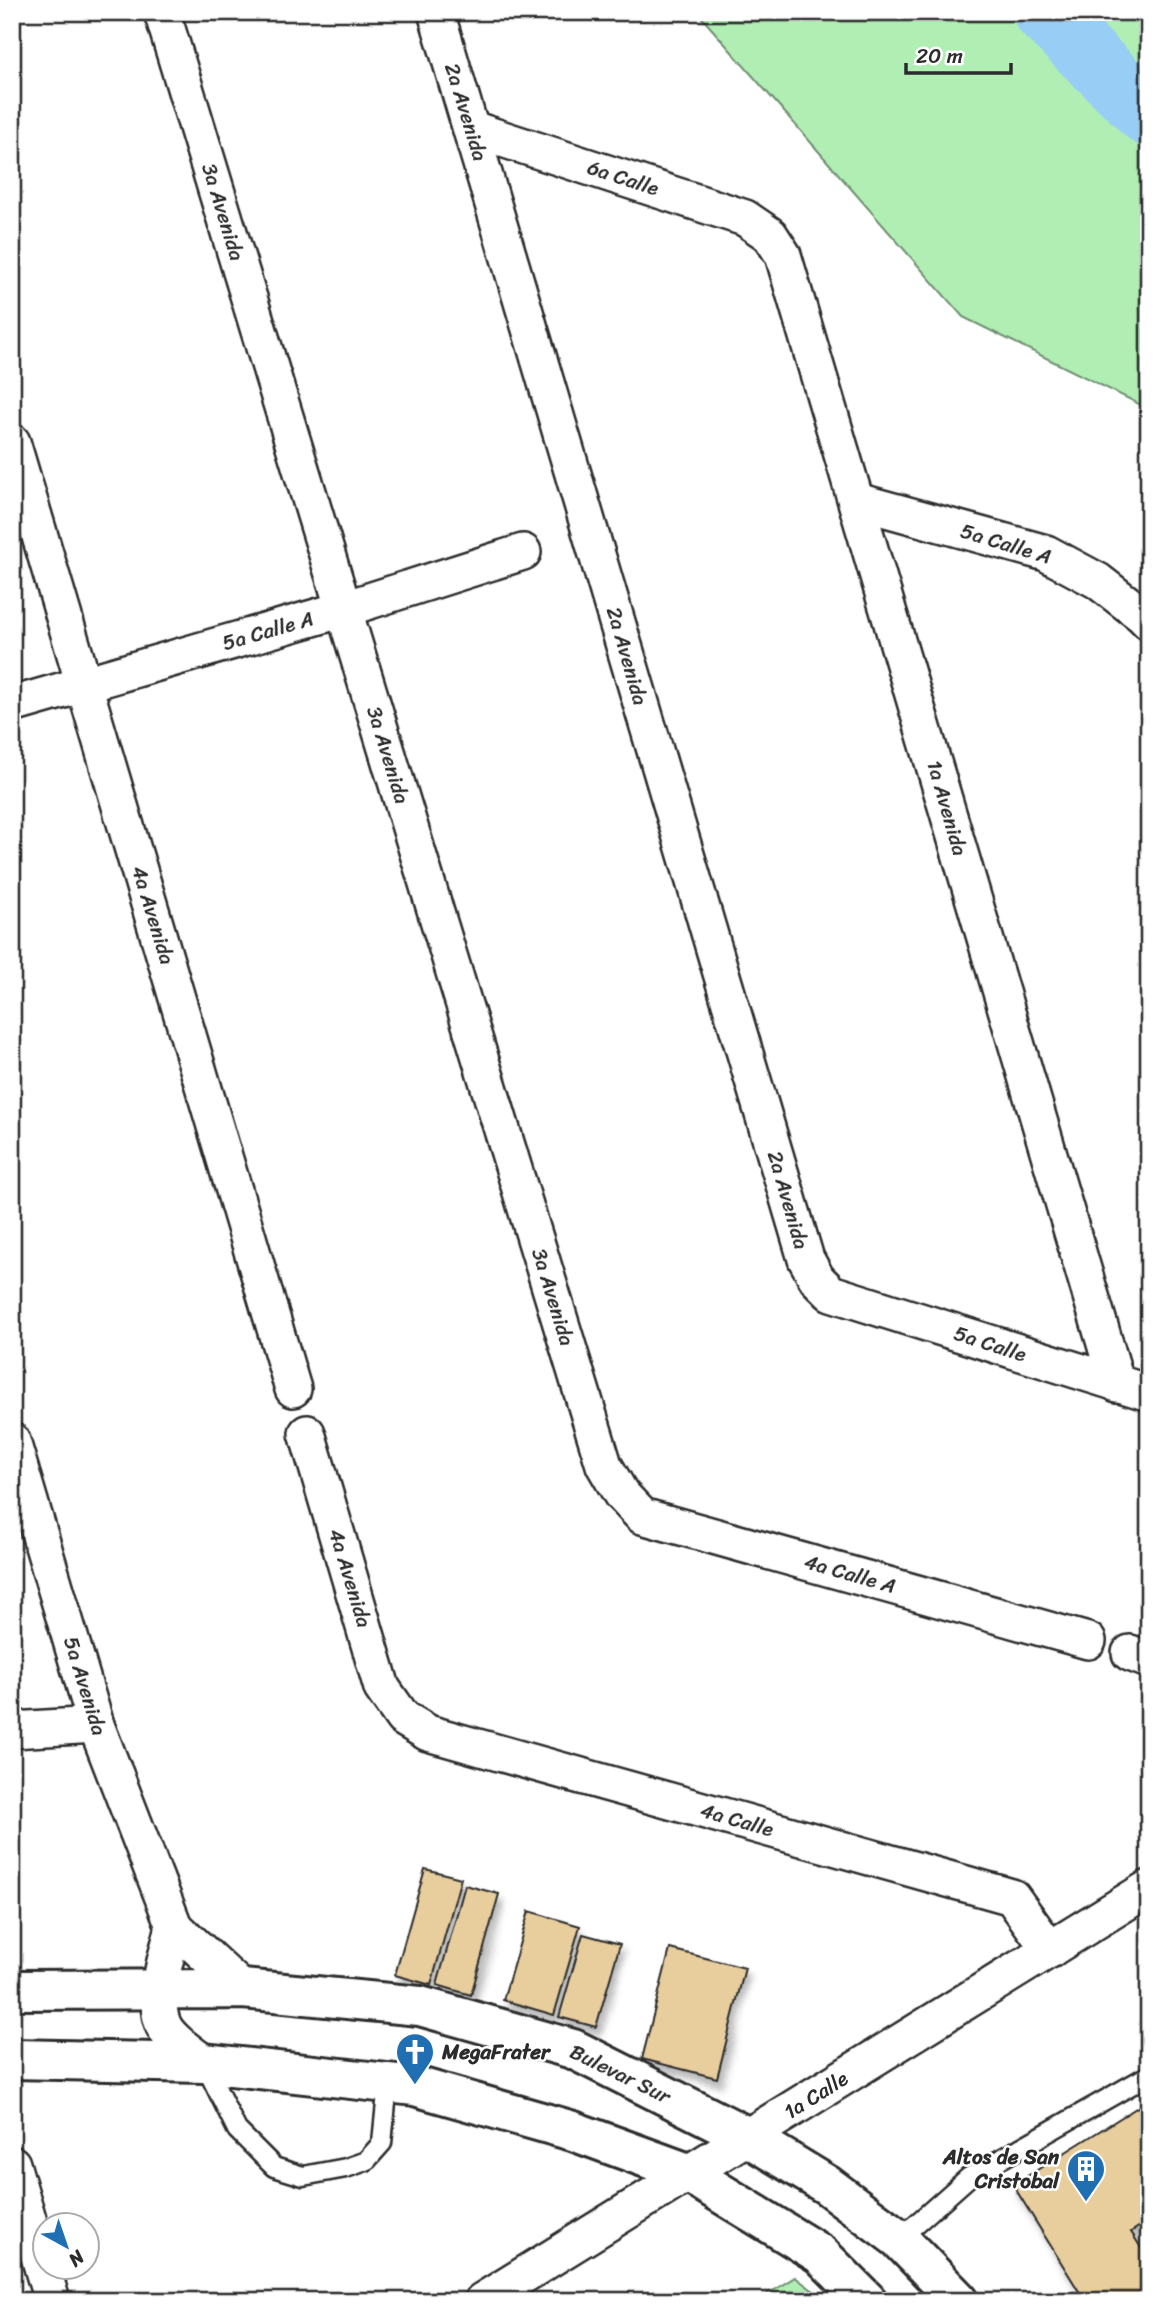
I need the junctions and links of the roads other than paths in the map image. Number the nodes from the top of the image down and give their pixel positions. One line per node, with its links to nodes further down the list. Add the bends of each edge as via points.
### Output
1 (162, 12): 8 (street, 3a Avenida)
2 (436, 12): 3 (street, 2a Avenida)
3 (472, 129): 4 (street, 6a Calle, via 745,218); 12 (street, 2a Avenida, via 806,1259)
4 (770, 235): 6 (street, 1a Avenida, via 783,255)
5 (12, 442): 10 (street, 4a Avenida)
6 (856, 501): 9 (street, 5a Calle A, via 1046,553 1098,581); 13 (street, 1a Avenida)
7 (523, 552): 8 (street, 5a Calle A)
8 (344, 609): 10 (street, 5a Calle A); 17 (street, 3a Avenida, via 604,1465)
9 (1145, 619)
10 (84, 684): 11 (street, 5a Calle A); 14 (street, 4a Avenida)
11 (12, 705)
12 (831, 1293): 13 (street, 5a Calle)
13 (1133, 1388)
14 (293, 1389)
15 (307, 1433): 19 (street, 4a Avenida, via 382,1688)
16 (12, 1441): 20 (street, 5a Avenida)
17 (621, 1494): 18 (street, 4a Calle A, via 642,1516)
18 (1088, 1641)
19 (403, 1718): 24 (street, 4a Calle, via 428,1733 1012,1897)
20 (96, 1725): 21 (street); 23 (street, 5a Avenida)
21 (12, 1730)
22 (1149, 1888): 24 (street, 1a Calle)
23 (174, 1926): 25 (street); 26 (street, 5a Avenida)
24 (1050, 1950): 32 (street, 1a Calle)
25 (160, 1989): 26 (main road, Bulevar Sur); 27 (main road, Bulevar Sur); 29 (street, via 165,2028)
26 (242, 1989): 32 (main road, Bulevar Sur, via 420,2006 573,2049)
27 (12, 1990)
28 (12, 2059): 29 (main road)
29 (204, 2063): 31 (main road); 31 (lane, via 237,2130 274,2167 303,2176 366,2161 382,2143)
30 (1149, 2075): 35 (lane, via 969,2177)
31 (388, 2082): 34 (main road, via 573,2131)
32 (748, 2137): 34 (street, 1a Calle); 35 (main road, Bulevar Sur, via 827,2185)
33 (12, 2164): 36 (street)
34 (688, 2174): 37 (street, 1a Calle); 38 (main road, via 820,2253)
35 (899, 2239): 39 (main road, Bulevar Sur)
36 (52, 2301)
37 (482, 2301)
38 (867, 2301)
39 (959, 2301)

